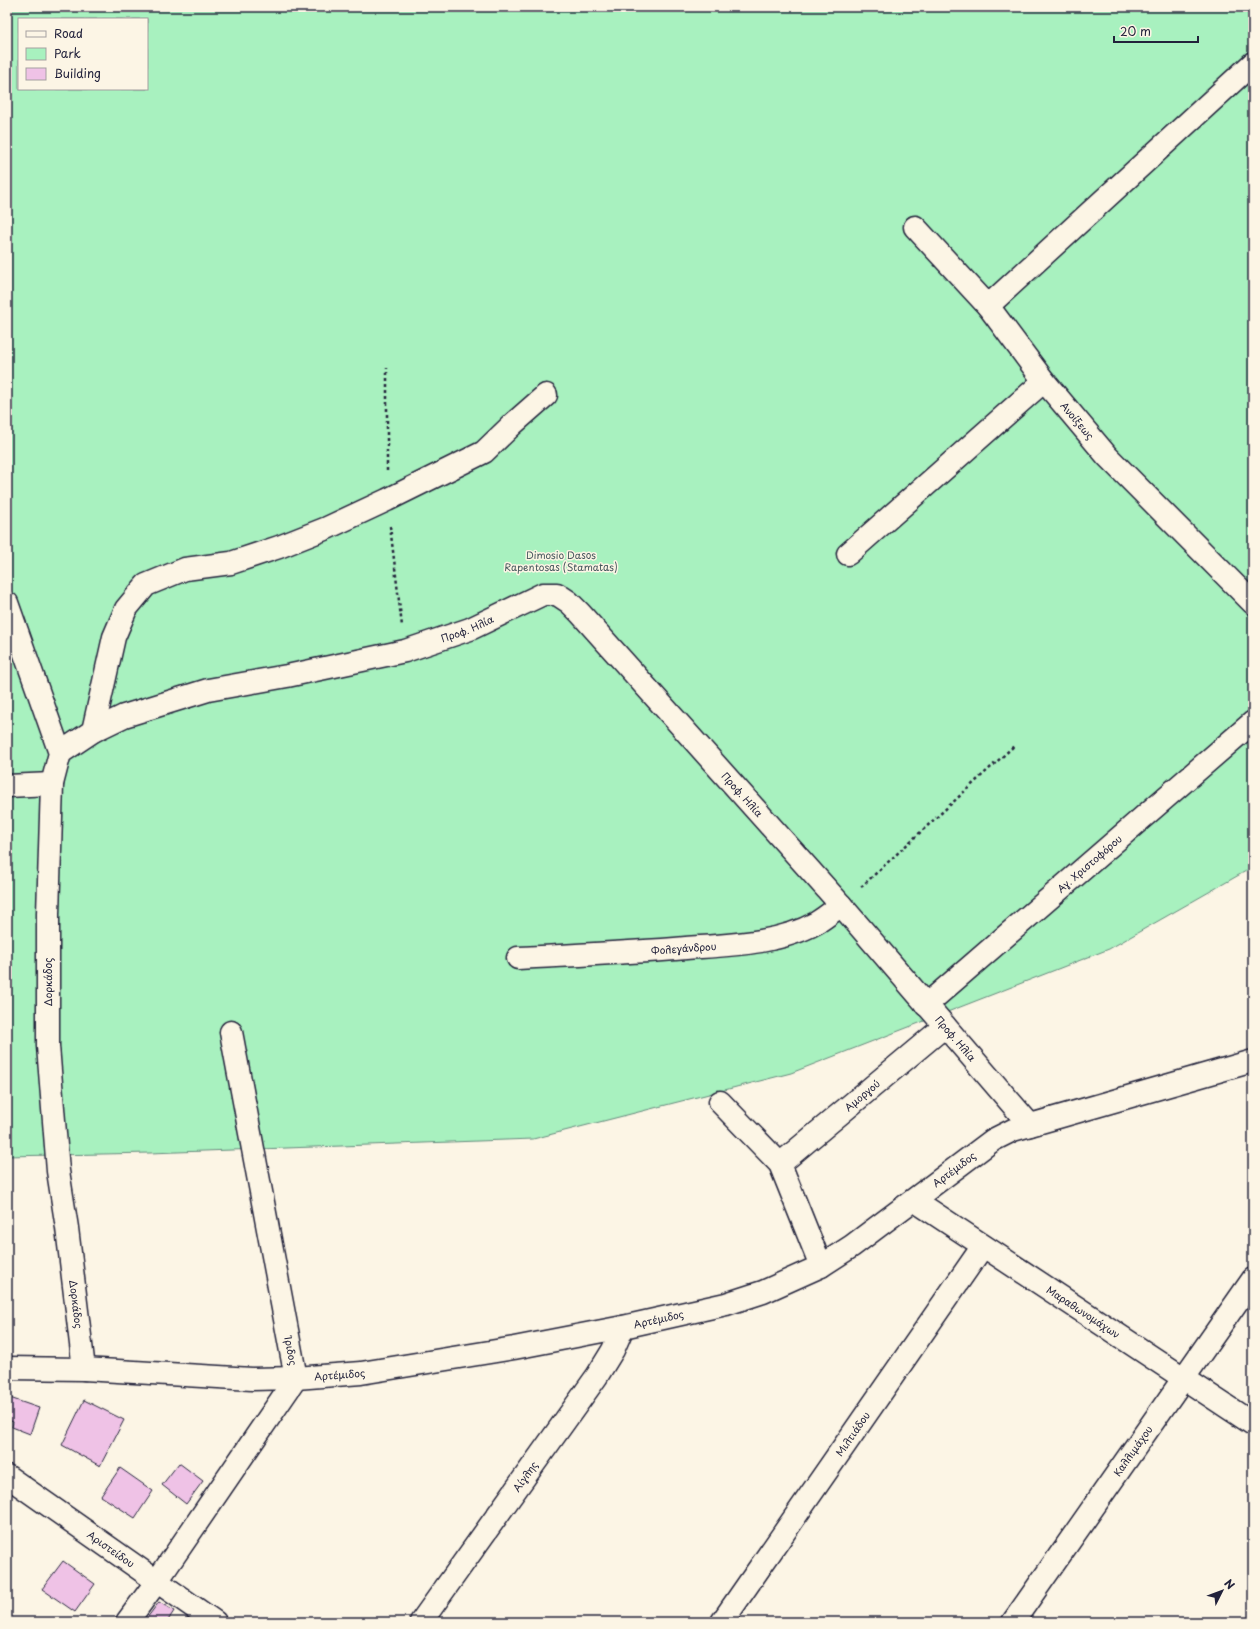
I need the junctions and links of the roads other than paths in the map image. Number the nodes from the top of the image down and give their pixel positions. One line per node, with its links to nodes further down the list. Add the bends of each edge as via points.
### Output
1 (1253, 63): 3 (street)
2 (915, 227): 3 (street, Ανοίξεως)
3 (988, 306): 4 (street, Ανοίξεως)
4 (1044, 381): 6 (street); 8 (street, Ανοίξεως, via 1107,456)
5 (546, 395): 10 (street, via 484,452 380,503 279,547 231,563 185,569 146,585 126,609 114,637)
6 (848, 554)
7 (7, 603): 11 (street)
8 (1253, 603)
9 (1253, 722): 16 (street, Αγ. Χριστοφόρου)
10 (93, 731): 11 (street, Προφ. Ηλία); 14 (street, Προφ. Ηλία, via 124,716 208,690 404,651 470,629 543,594 557,594 580,613)
11 (60, 753): 12 (street, Δορκάδος)
12 (52, 784): 13 (street); 29 (street, Δορκάδος, via 48,914 48,1046 58,1171)
13 (7, 786)
14 (841, 905): 15 (street, Φολεγάνδρου, via 816,923 790,934 757,941 719,946); 16 (street, Προφ. Ηλία)
15 (518, 958)
16 (926, 1005): 17 (street, Προφ. Ηλία)
17 (945, 1026): 21 (street, Προφ. Ηλία); 22 (street, Αμοργού)
18 (231, 1032): 30 (street, Ίριδος)
19 (1253, 1061): 21 (street, Αρτέμιδος)
20 (720, 1102): 22 (street)
21 (1030, 1126): 23 (street, Αρτέμιδος, via 1013,1130 993,1140)
22 (780, 1164): 25 (street)
23 (914, 1200): 24 (street, Μαραθωνομάχων); 25 (street, Αρτέμιδος)
24 (983, 1246): 31 (street, Μαραθωνομάχων); 38 (street, Μιλτιάδου)
25 (821, 1266): 27 (street, Αρτέμιδος, via 762,1292 726,1304)
26 (1253, 1279): 31 (street, Καλλιμάχου)
27 (623, 1327): 30 (street, Αρτέμιδος, via 368,1372); 37 (street, Αίγλης, via 597,1376)
28 (7, 1368): 29 (street, Αρτέμιδος)
29 (84, 1369): 30 (street, Αρτέμιδος, via 202,1377)
30 (296, 1378): 34 (street, Ίριδος)
31 (1183, 1378): 32 (street, Μαραθωνομάχων); 39 (street, Καλλιμάχου)
32 (1253, 1424)
33 (7, 1476): 34 (street, Αριστείδου)
34 (157, 1581): 35 (street, Ίριδος); 36 (street, Αριστείδου)
35 (127, 1622)
36 (215, 1622)
37 (420, 1622)
38 (722, 1622)
39 (1013, 1622)

